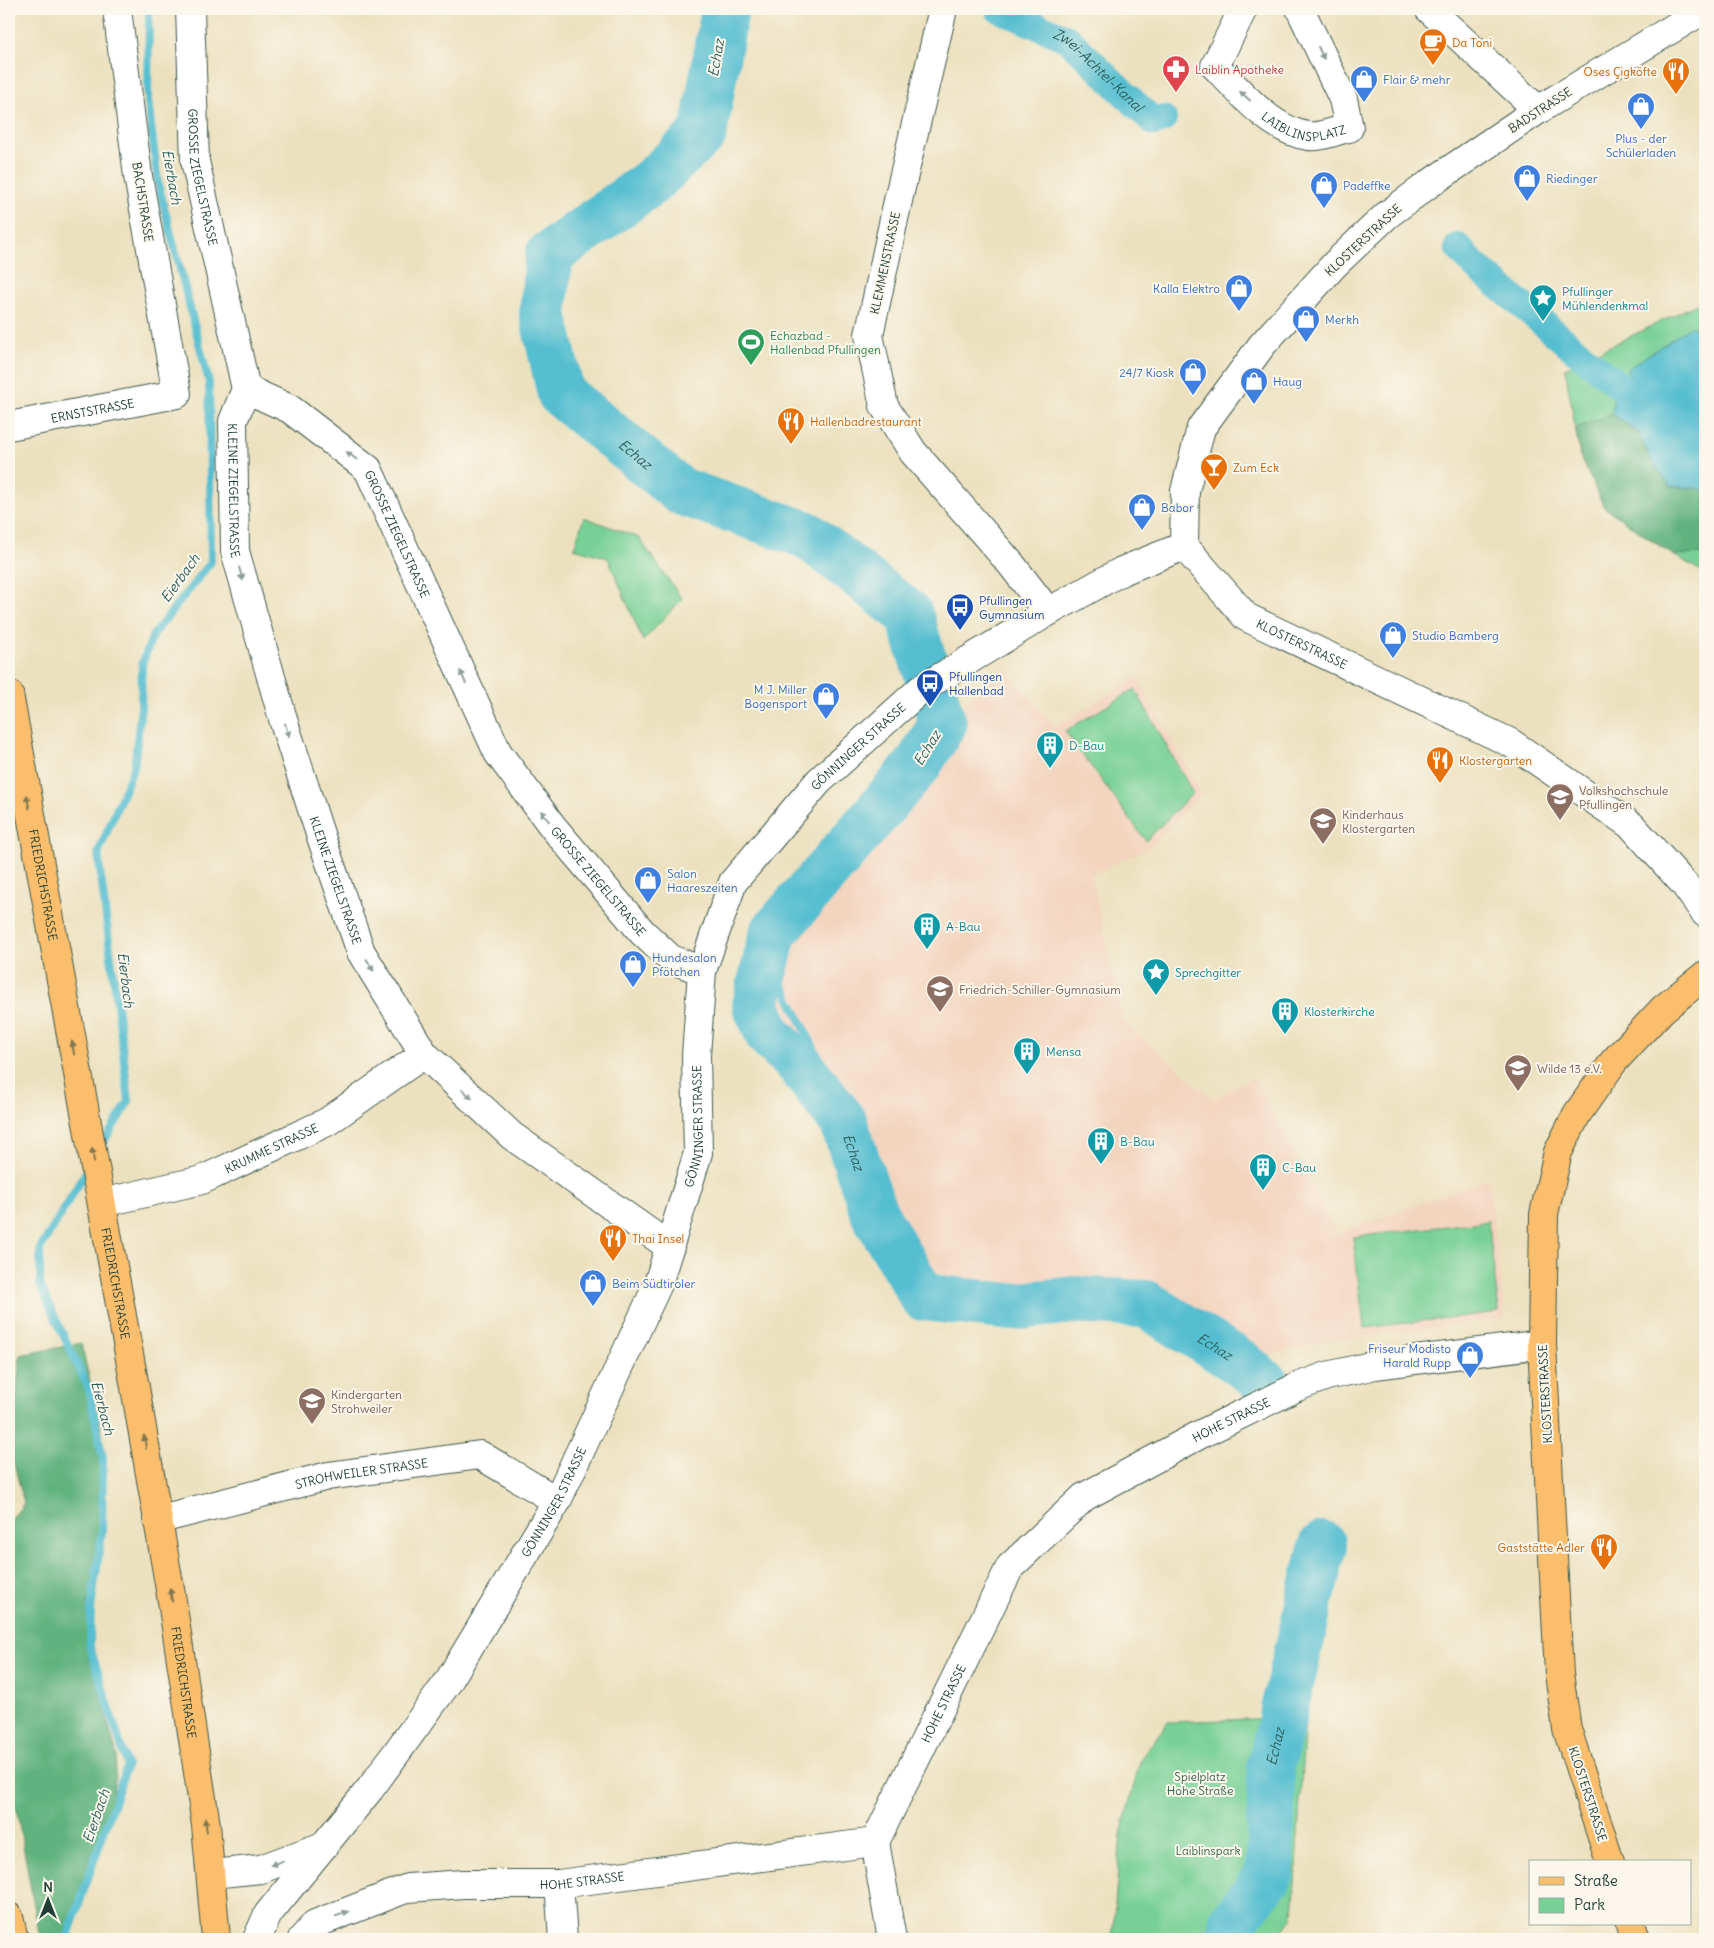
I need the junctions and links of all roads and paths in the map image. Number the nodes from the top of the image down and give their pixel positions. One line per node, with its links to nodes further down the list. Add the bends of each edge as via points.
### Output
1 (117, 9): 11 (street, BACHSTRASSE, via 138,176)
2 (190, 9): 10 (street, GROSSE ZIEGELSTRASSE, via 195,161)
3 (944, 9): 14 (street, KLEMMENSTRASSE, via 869,334 884,406 913,452 1011,564)
4 (1243, 9): 5 (street, LAIBLINSPLATZ, one-way to 4, via 1343,99 1349,128 1310,136 1283,130 1215,66)
5 (1300, 9)
6 (1429, 9): 8 (street)
7 (1705, 9): 8 (street, BADSTRASSE)
8 (1538, 110): 9 (street, BADSTRASSE)
9 (1429, 184): 13 (street, KLOSTERSTRASSE, via 1387,215 1335,264 1262,344 1201,428 1184,491)
10 (246, 389): 18 (street, GROSSE ZIEGELSTRASSE, one-way to 10, via 671,959 642,932 553,827 498,753 368,469 290,409); 20 (street, KLEINE ZIEGELSTRASSE, one-way to 20, via 233,421 235,551 288,734 362,952)
11 (177, 394): 12 (street, ERNSTSTRASSE)
12 (9, 426)
13 (1184, 546): 14 (street, GÖNNINGER STRASSE, via 1122,571); 17 (street, KLOSTERSTRASSE, via 1246,617 1511,743 1632,826 1685,885)
14 (1048, 612): 18 (street, GÖNNINGER STRASSE, via 921,689 819,781 733,882)
15 (9, 694): 16 (main road, FRIEDRICHSTRASSE)
16 (14, 762): 21 (main road, FRIEDRICHSTRASSE, one-way to 16)
17 (1705, 913)
18 (702, 971): 22 (street, GÖNNINGER STRASSE, via 696,1056 698,1153)
19 (1705, 975): 23 (main road, KLOSTERSTRASSE, via 1663,1009 1614,1062 1577,1114 1558,1152 1544,1214)
20 (424, 1054): 21 (street, KRUMME STRASSE, via 327,1122 202,1180); 22 (street, KLEINE ZIEGELSTRASSE, one-way to 22, via 512,1136)
21 (102, 1203): 25 (main road, FRIEDRICHSTRASSE, one-way to 21)
22 (670, 1248): 24 (street, GÖNNINGER STRASSE, via 658,1284)
23 (1542, 1344): 26 (street, HOHE STRASSE, via 1375,1365 1327,1376 1297,1387 1201,1434 1084,1497 1010,1567); 28 (main road, KLOSTERSTRASSE, via 1559,1674 1566,1729)
24 (556, 1501): 25 (street, STROHWEILER STRASSE, via 480,1455 328,1476); 27 (street, GÖNNINGER STRASSE, via 448,1682 370,1789)
25 (158, 1520): 29 (main road, FRIEDRICHSTRASSE, one-way to 25)
26 (875, 1842): 30 (street, HOHE STRASSE); 38 (street)
27 (323, 1846): 29 (street, one-way to 29, via 261,1869); 35 (street, GÖNNINGER STRASSE, via 268,1914)
28 (1609, 1860)
29 (212, 1874): 34 (main road)
30 (559, 1884): 36 (street, HOHE STRASSE, one-way to 30, via 315,1924 408,1888 463,1884); 37 (street)
31 (9, 1917): 33 (main road)
32 (1632, 1926): 39 (main road)
33 (14, 1939)
34 (216, 1939)
35 (257, 1939)
36 (302, 1939)
37 (563, 1939)
38 (892, 1939)
39 (1636, 1939)

